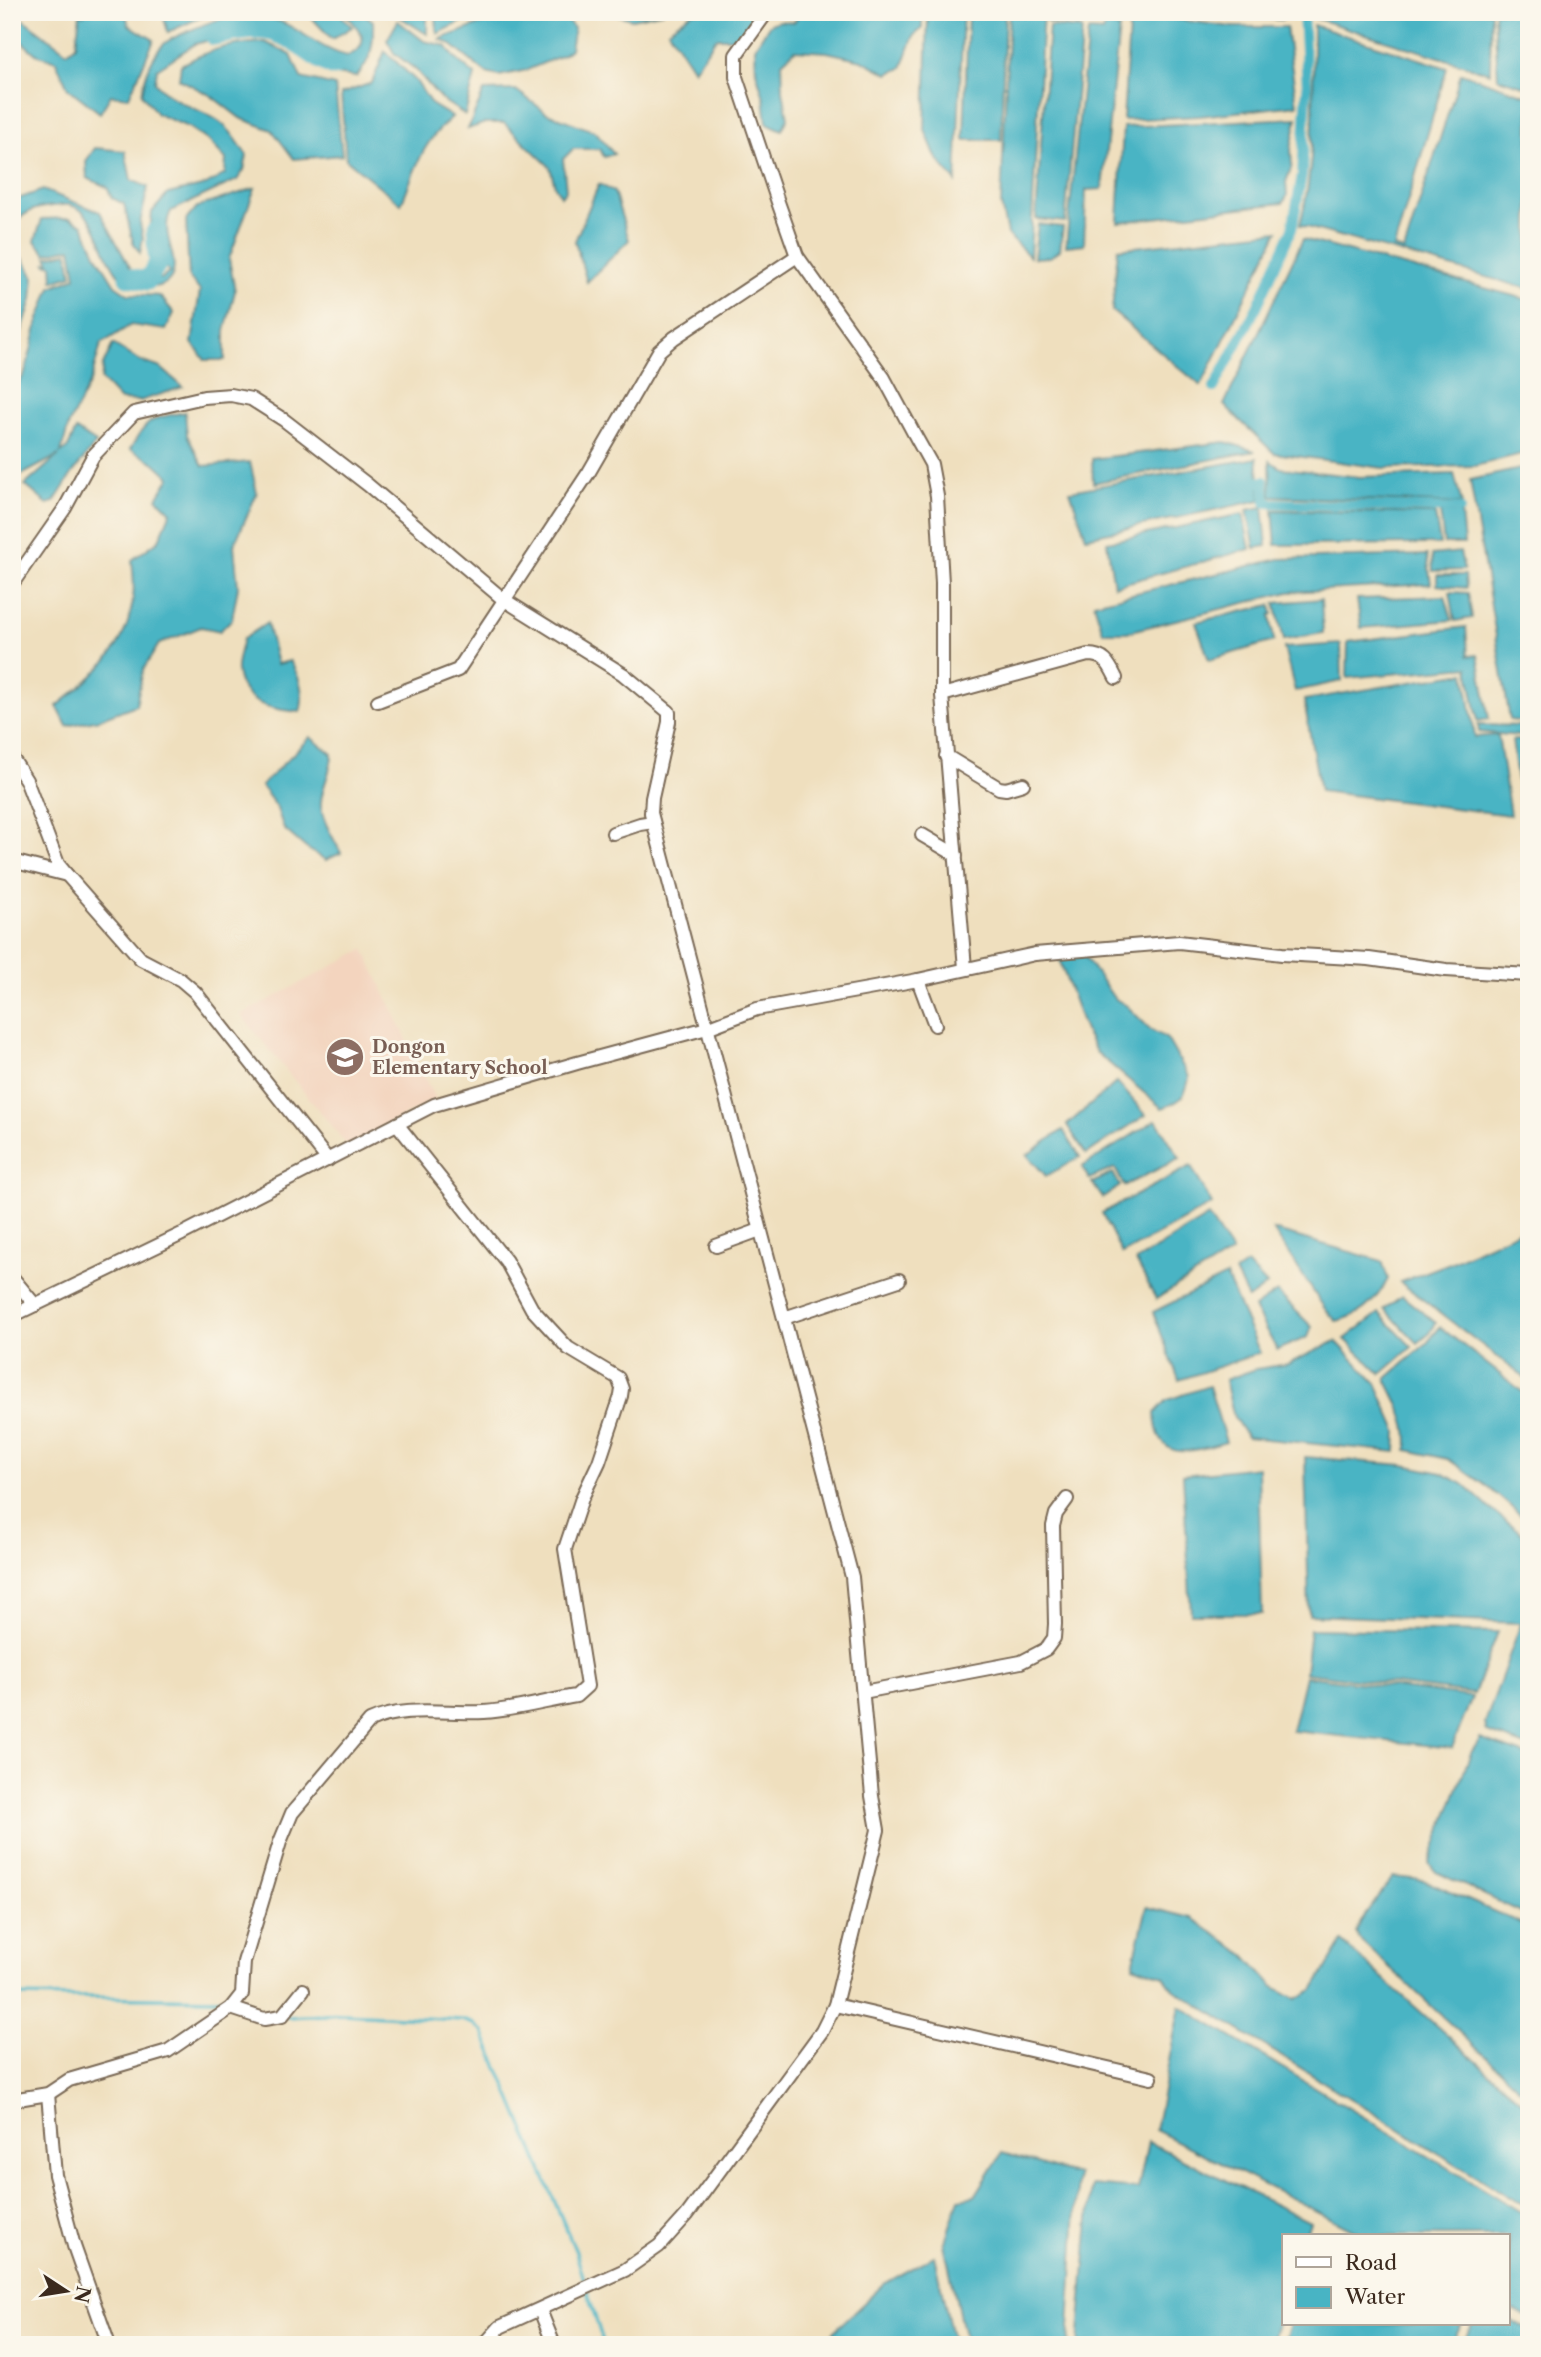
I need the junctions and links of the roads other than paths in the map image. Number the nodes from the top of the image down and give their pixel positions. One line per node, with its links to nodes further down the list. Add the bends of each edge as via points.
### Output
1 (767, 12): 2 (street, via 736,55 736,77)
2 (797, 256): 4 (street, via 659,351 589,472); 6 (street, via 884,378 931,464 941,558)
3 (12, 584): 4 (street, via 65,508 93,456 134,413 231,395 251,399 284,420)
4 (503, 599): 7 (street, via 456,672); 11 (street, via 624,674 669,712 652,798)
5 (1116, 678): 6 (street, via 1104,658 1088,655)
6 (942, 695): 8 (street)
7 (378, 701)
8 (946, 756): 10 (street, via 999,788); 14 (street)
9 (12, 758): 16 (street)
10 (1023, 785)
11 (653, 822): 12 (street); 21 (street)
12 (613, 834)
13 (922, 835): 14 (street)
14 (956, 855): 17 (street)
15 (12, 861): 16 (street)
16 (66, 875): 23 (street, via 141,959 195,992)
17 (965, 968): 18 (street, via 1068,950 1179,942); 19 (street)
18 (1529, 975)
19 (918, 980): 20 (street); 21 (street, via 757,1009)
20 (935, 1025)
21 (707, 1028): 22 (street, via 434,1105); 24 (street)
22 (397, 1124): 23 (street); 35 (street, via 506,1261 532,1309 568,1348 620,1381 621,1396 565,1549 587,1686 576,1696 487,1712 401,1713 370,1721 292,1813 244,1962 242,1994)
23 (328, 1160): 28 (street)
24 (760, 1230): 25 (street); 30 (street)
25 (716, 1246)
26 (12, 1277): 28 (street)
27 (899, 1280): 30 (street)
28 (35, 1305): 29 (street)
29 (12, 1316)
30 (784, 1318): 32 (street, via 852,1577)
31 (1067, 1499): 32 (street, via 1053,1526 1054,1638 1046,1649 1021,1662)
32 (863, 1692): 34 (street, via 878,1830)
33 (303, 1990): 35 (street, via 282,2016 264,2019)
34 (835, 2005): 36 (street); 39 (street, via 814,2041 687,2215 659,2246 625,2270)
35 (231, 2008): 37 (street, via 168,2051 69,2080)
36 (1151, 2078)
37 (48, 2094): 38 (street); 40 (street, via 55,2175)
38 (12, 2101)
39 (540, 2311): 41 (street, via 500,2327); 42 (street)
40 (109, 2345)
41 (484, 2345)
42 (554, 2345)

